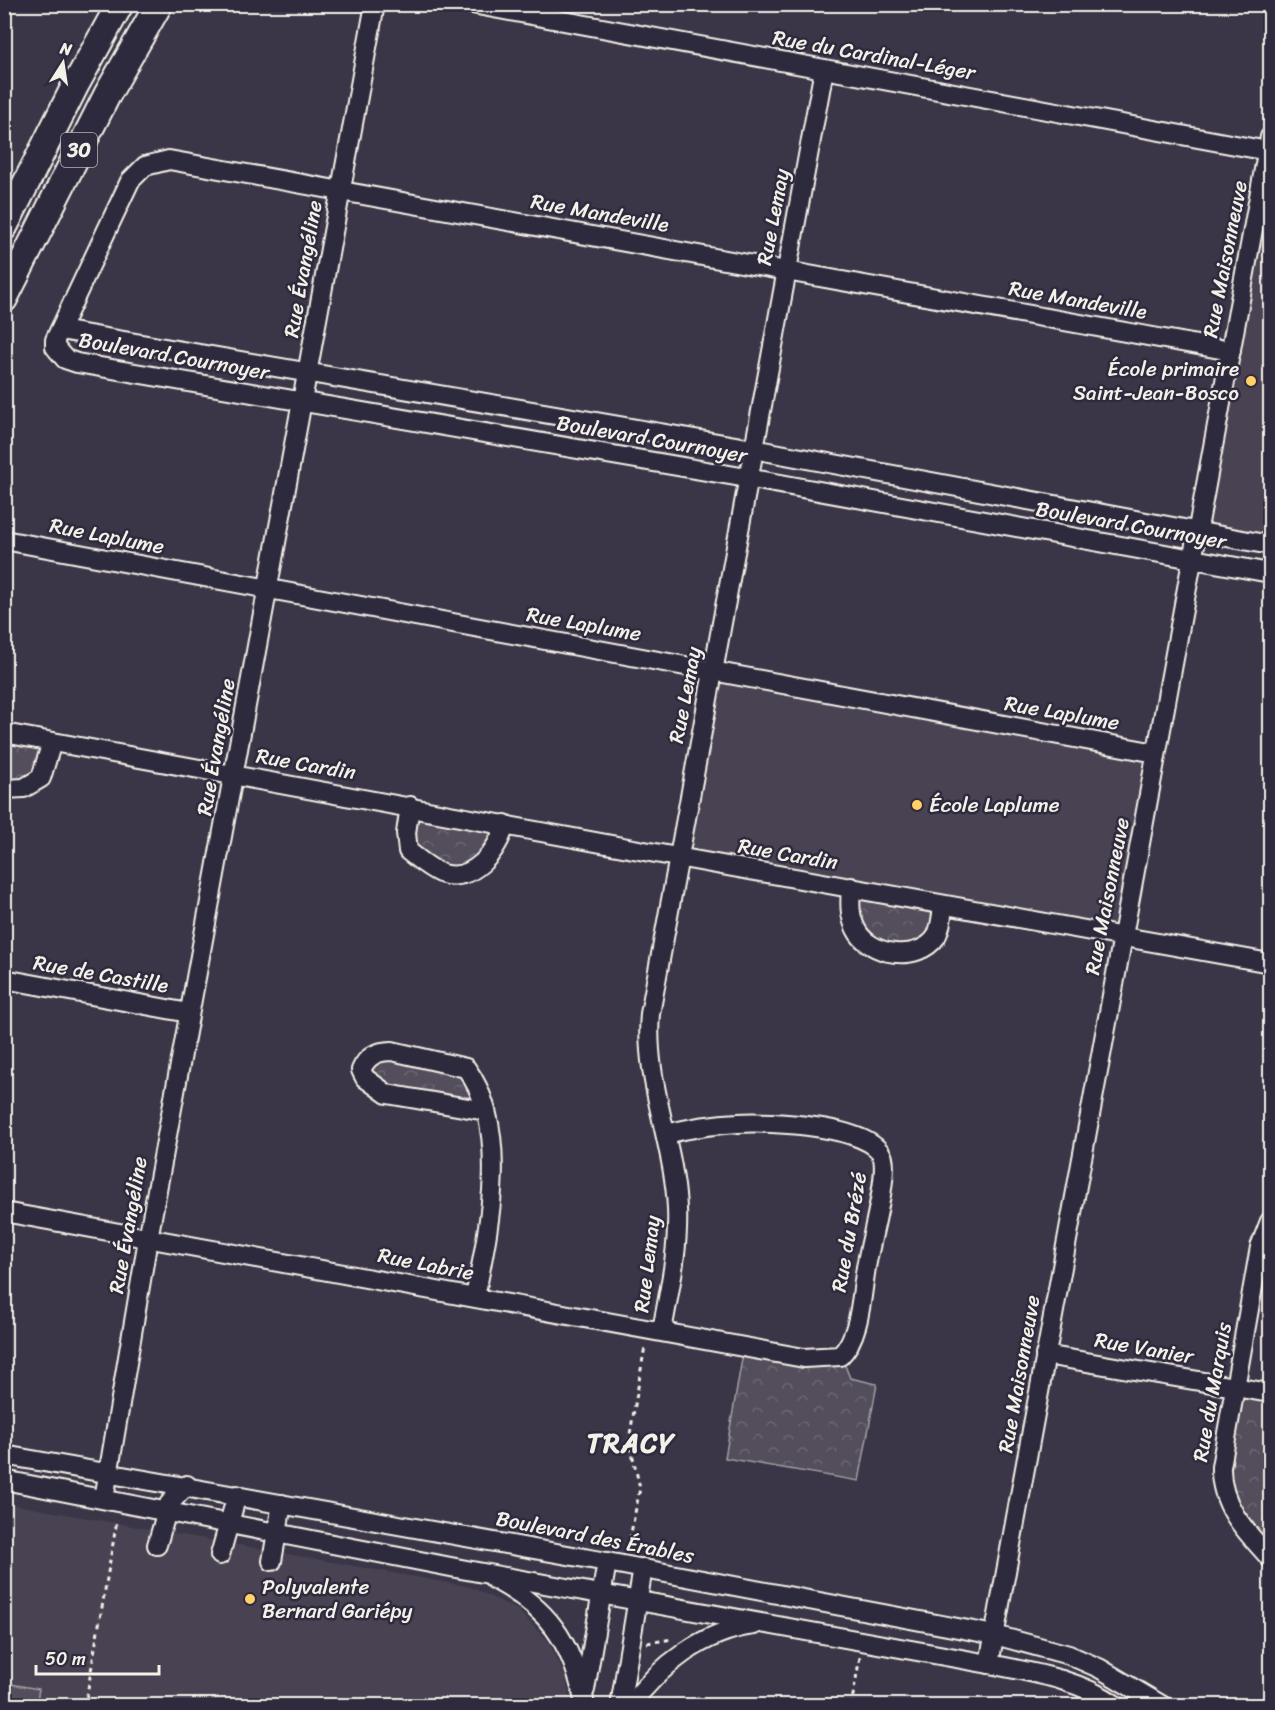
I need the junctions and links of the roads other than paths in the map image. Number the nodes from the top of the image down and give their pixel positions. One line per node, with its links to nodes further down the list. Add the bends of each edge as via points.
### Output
1 (120, 4): 8 (highway, 30)
2 (159, 4): 10 (highway, 30, via 107,95)
3 (375, 4): 7 (street, Rue Évangéline)
4 (472, 4): 5 (street, Rue du Cardinal-Léger)
5 (824, 69): 6 (street, Rue du Cardinal-Léger); 9 (street, Rue Lemay)
6 (1269, 144): 12 (street, Rue Maisonneuve)
7 (340, 191): 9 (street, Rue Mandeville); 11 (street, Rue Mandeville, via 169,160 145,166 130,181); 13 (street, Rue Évangéline)
8 (4, 227)
9 (786, 269): 12 (street, Rue Mandeville); 15 (street, Rue Lemay)
10 (4, 299)
11 (60, 330): 13 (street, Boulevard Cournoyer); 14 (street, Boulevard Cournoyer, via 55,340 56,351 77,363)
12 (1231, 351): 17 (street, Rue Maisonneuve)
13 (307, 371): 14 (street, Rue Évangéline); 15 (street, Boulevard Cournoyer)
14 (302, 402): 16 (street, Boulevard Cournoyer); 22 (street, Rue Évangéline)
15 (753, 449): 16 (street, Rue Lemay); 17 (street, Boulevard Cournoyer)
16 (747, 478): 20 (street, Boulevard Cournoyer); 23 (street, Rue Lemay)
17 (1197, 532): 19 (street, Boulevard Cournoyer); 20 (street, Rue Maisonneuve)
18 (4, 540): 22 (street, Rue Laplume)
19 (1270, 545)
20 (1192, 559): 21 (street, Boulevard Cournoyer); 26 (street, Rue Maisonneuve)
21 (1270, 573)
22 (267, 589): 23 (street, Rue Laplume); 27 (street, Rue Évangéline)
23 (712, 670): 26 (street, Rue Laplume); 31 (street, Rue Lemay)
24 (4, 733): 25 (street, Rue Cardin)
25 (52, 742): 27 (street, Rue Cardin); 28 (street, via 41,778 24,788)
26 (1156, 753): 34 (street, Rue Maisonneuve)
27 (234, 774): 29 (street, Rue Cardin); 37 (street, Rue Évangéline)
28 (4, 789)
29 (410, 806): 30 (street, Rue Cardin); 30 (street, via 408,851 440,873 453,875 487,860 500,843)
30 (505, 824): 31 (street, Rue Cardin)
31 (677, 857): 32 (street, Rue Cardin); 39 (street, Rue Lemay, via 649,1028 650,1061)
32 (851, 887): 33 (street, Rue Cardin); 33 (street, Rue Cardin, via 849,904 856,931 867,944 896,953 909,953 930,944 937,935)
33 (943, 905): 34 (street, Rue Cardin)
34 (1122, 936): 35 (street, Rue Cardin); 45 (street, Rue Maisonneuve)
35 (1270, 963)
36 (4, 979): 37 (street, Rue de Castille)
37 (189, 1013): 42 (street, Rue Évangéline)
38 (486, 1111): 38 (street, via 387,1094 378,1090 361,1070 365,1060 382,1051 466,1068); 43 (street, via 492,1197)
39 (666, 1134): 44 (street, Rue Lemay, via 677,1222 672,1276); 46 (street, Rue du Brézé, via 738,1123 787,1123 850,1135 879,1149 884,1171 872,1238 852,1340)
40 (4, 1212): 42 (street, Rue Labrie)
41 (1270, 1221): 47 (street, Rue du Marquis, via 1260,1247)
42 (148, 1239): 43 (street, Rue Labrie); 50 (street, Rue Évangéline)
43 (475, 1297): 44 (street, Rue Labrie)
44 (654, 1334): 46 (street, Rue Labrie, via 804,1358)
45 (1045, 1355): 47 (street, Rue Vanier); 69 (street, Rue Maisonneuve)
46 (840, 1356)
47 (1236, 1387): 48 (street, Rue Vanier); 61 (street, Rue du Marquis, via 1221,1483 1235,1516)
48 (1270, 1393)
49 (4, 1455): 50 (street, Boulevard des Érables)
50 (108, 1473): 52 (street, Boulevard des Érables); 54 (street, Rue Évangéline)
51 (4, 1480): 54 (street)
52 (187, 1485): 53 (street, Boulevard des Érables); 56 (street, via 172,1498)
53 (237, 1495): 55 (street, Boulevard des Érables); 57 (street)
54 (104, 1499): 56 (street)
55 (282, 1504): 58 (street); 63 (street, Boulevard des Érables)
56 (167, 1510): 57 (street); 59 (street)
57 (231, 1523): 58 (street); 60 (street)
58 (278, 1532): 62 (street); 65 (street)
59 (157, 1545)
60 (220, 1556)
61 (1270, 1558)
62 (272, 1560)
63 (607, 1562): 64 (street, Boulevard des Érables); 66 (street)
64 (643, 1568): 67 (street); 69 (street, Boulevard des Érables)
65 (461, 1569): 66 (street); 71 (street, via 493,1578 550,1621 573,1658)
66 (602, 1593): 67 (street); 71 (street)
67 (638, 1600): 68 (street); 72 (street)
68 (772, 1624): 70 (street); 73 (street, via 736,1628 700,1644 667,1667)
69 (995, 1635): 70 (street, Rue Maisonneuve); 75 (street, Boulevard des Érables, via 1069,1655)
70 (989, 1664): 74 (street, via 1072,1682)
71 (583, 1703)
72 (620, 1706)
73 (630, 1706)
74 (1117, 1706)
75 (1163, 1706)

